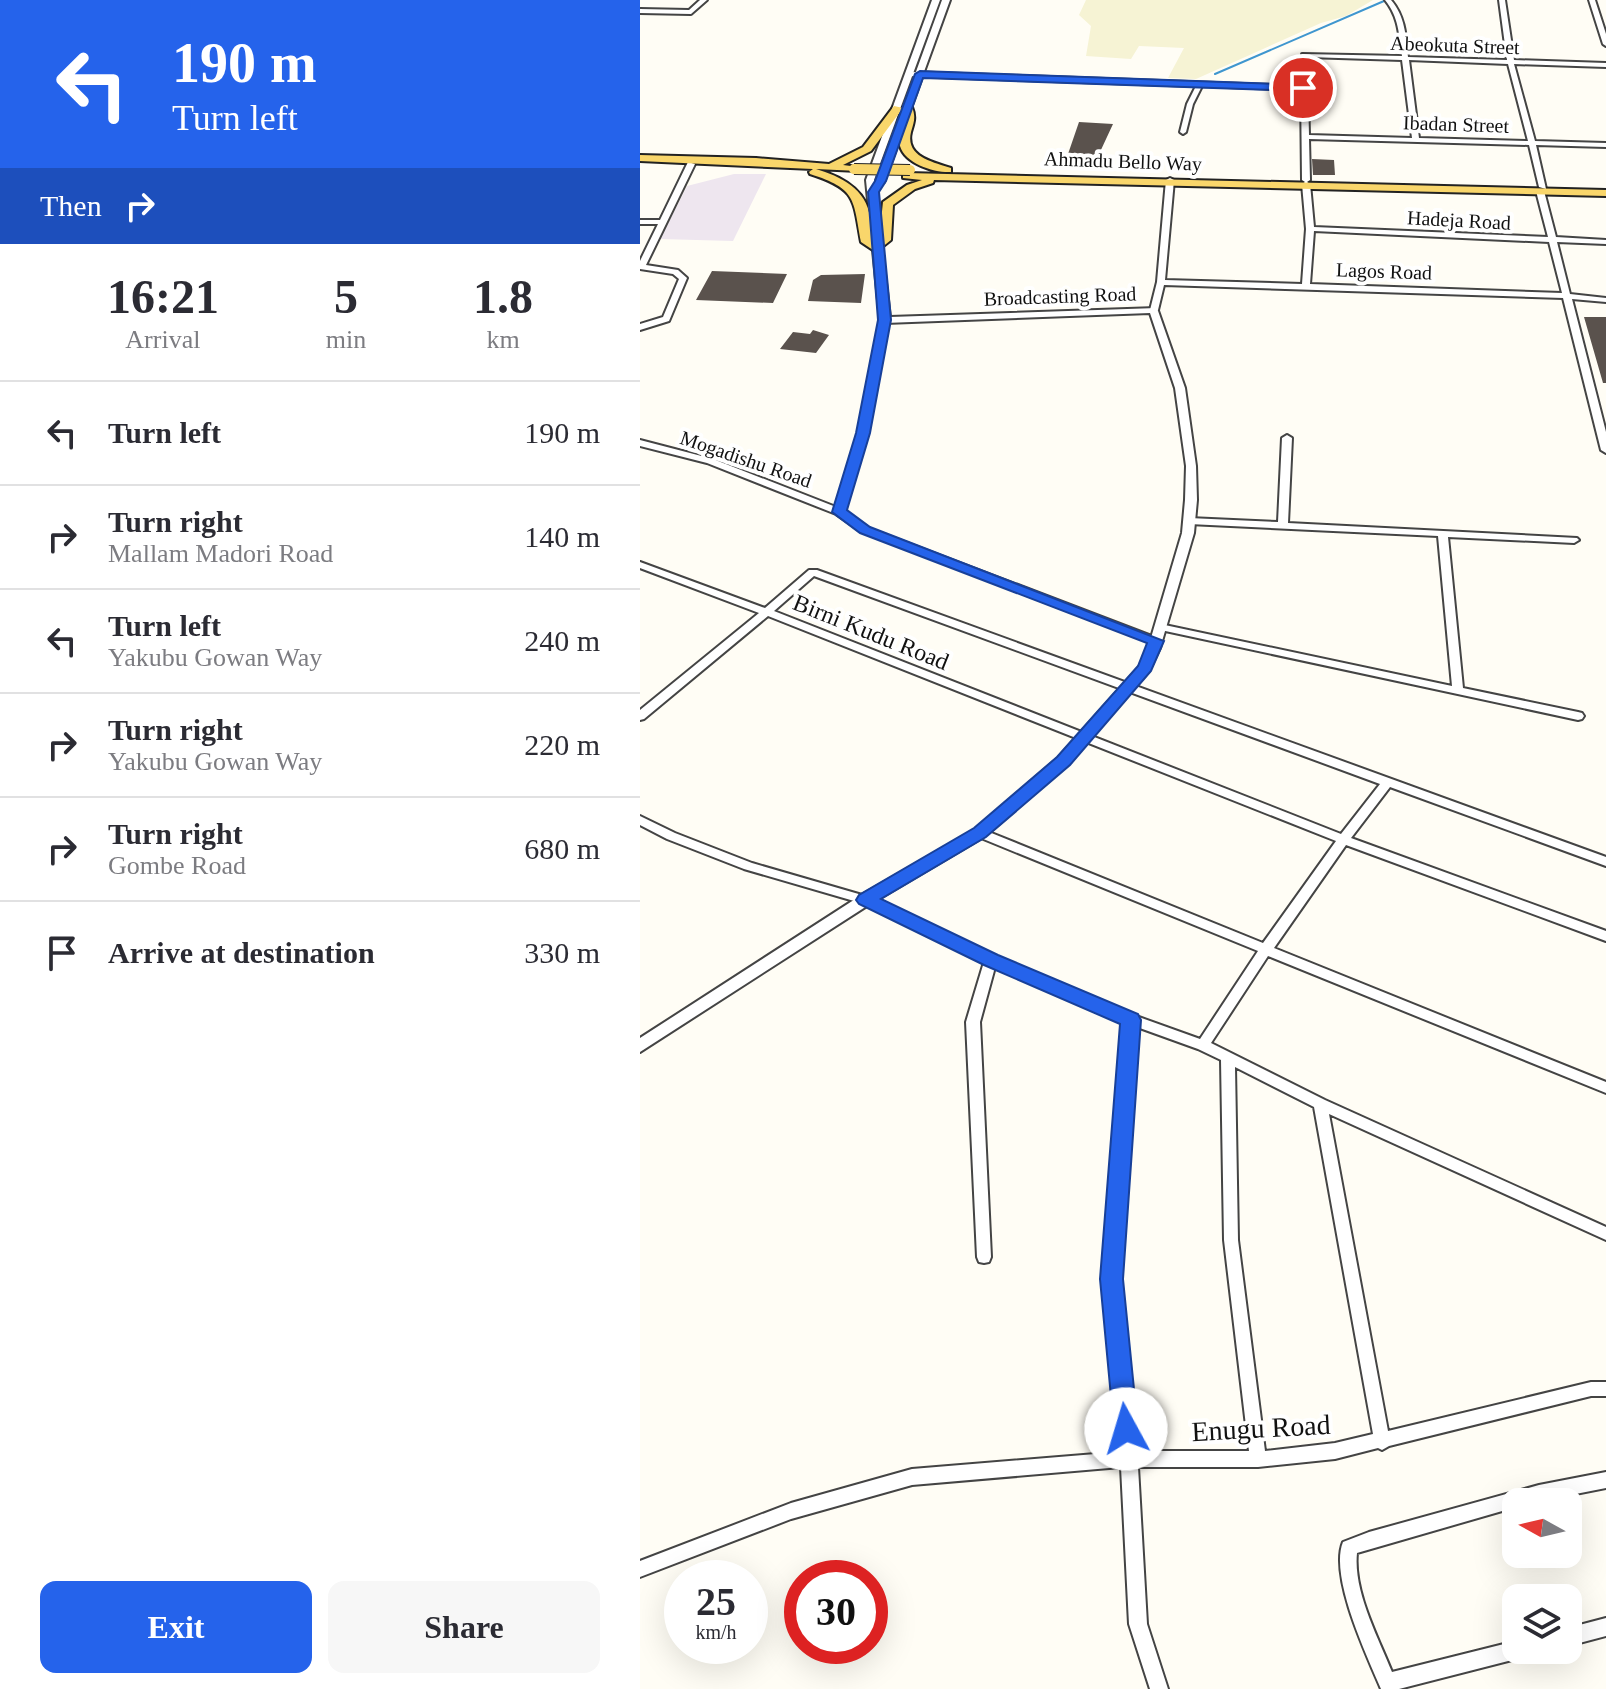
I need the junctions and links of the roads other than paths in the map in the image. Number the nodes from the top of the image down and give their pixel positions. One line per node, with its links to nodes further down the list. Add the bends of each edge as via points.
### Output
1 (704, 0): 7 (street, via 691,12)
2 (936, 0): 12 (street)
3 (946, 0): 13 (street)
4 (1502, 0): 10 (street)
5 (1592, 0): 8 (street)
6 (1390, 1): 9 (street, via 1401,24)
7 (640, 11)
8 (1606, 44)
9 (1405, 60): 10 (street, Abeokuta Street); 15 (street, Abeokuta Street, via 1304,55); 19 (street)
10 (1511, 63): 11 (street, Abeokuta Street); 20 (street)
11 (1606, 65)
12 (909, 74): 13 (street); 16 (street)
13 (920, 74): 14 (street); 16 (street)
14 (1200, 84): 15 (street); 17 (street)
15 (1303, 88): 18 (street)
16 (903, 108): 24 (main road, via 885,120 867,151); 25 (main road, via 911,121 906,150); 35 (street, via 873,192)
17 (1183, 132)
18 (1305, 137): 19 (street, Ibadan Street); 27 (street)
19 (1416, 139): 20 (street, Ibadan Street)
20 (1531, 142): 21 (street, Ibadan Street); 28 (street)
21 (1606, 145)
22 (640, 160): 23 (main road, Ahmadu Bello Way); 24 (main road, Ahmadu Bello Way)
23 (691, 164): 24 (main road, Ahmadu Bello Way); 31 (street)
24 (817, 169): 25 (main road, Ahmadu Bello Way, bridge); 35 (main road, via 857,198 867,242)
25 (946, 173): 26 (main road, Ahmadu Bello Way); 27 (main road, Ahmadu Bello Way); 35 (main road, via 887,204 885,240)
26 (1170, 180): 27 (main road, Ahmadu Bello Way); 36 (street, Broadcasting Road)
27 (1306, 182): 28 (main road, Ahmadu Bello Way); 32 (street)
28 (1542, 189): 29 (main road, Ahmadu Bello Way); 33 (street)
29 (1606, 191)
30 (640, 222): 31 (street)
31 (660, 222): 42 (street, via 641,267 683,278 666,319)
32 (1310, 229): 33 (street, Hadeja Road); 37 (street)
33 (1554, 240): 34 (street, Hadeja Road); 38 (street)
34 (1606, 242)
35 (876, 248): 41 (street)
36 (1160, 286): 37 (street, Lagos Road); 38 (street); 40 (street, Broadcasting Road)
37 (1306, 287): 38 (street, Lagos Road)
38 (1566, 298): 39 (street, Lagos Road); 43 (street)
39 (1606, 300)
40 (1154, 310): 41 (street, Broadcasting Road); 48 (street, via 1180,388 1191,466)
41 (885, 320): 47 (street, via 863,433)
42 (640, 327)
43 (1604, 430): 46 (street)
44 (1287, 438): 49 (street)
45 (640, 443): 47 (street, Mogadishu Road, via 710,461)
46 (1606, 450)
47 (839, 512): 54 (street, Mogadishu Road, via 865,530)
48 (1189, 521): 49 (street); 54 (street)
49 (1283, 527): 50 (street)
50 (1443, 534): 51 (street); 56 (street)
51 (1574, 540)
52 (640, 565): 53 (street, Birni Kudu Road)
53 (769, 613): 55 (street, via 813,572); 57 (street); 59 (street, Birni Kudu Road)
54 (1158, 634): 55 (street, via 1145,668); 56 (street, Mogadishu Road)
55 (1129, 688): 59 (street); 60 (street)
56 (1458, 691): 58 (street, Mogadishu Road)
57 (640, 716)
58 (1578, 716)
59 (1085, 739): 62 (street); 63 (street, Birni Kudu Road)
60 (1387, 783): 63 (street); 64 (street)
61 (640, 820): 65 (street, via 748,866)
62 (980, 833): 65 (street); 67 (street)
63 (1342, 839): 66 (street, Birni Kudu Road); 67 (street)
64 (1606, 862)
65 (865, 900): 68 (street); 71 (street)
66 (1606, 936)
67 (1266, 948): 70 (street); 73 (street)
68 (991, 960): 69 (street); 76 (street, via 973,1022)
69 (1131, 1020): 70 (street); 79 (street, via 1111,1279)
70 (1203, 1045): 72 (street)
71 (640, 1046)
72 (1228, 1058): 74 (street); 80 (street, via 1231,1240)
73 (1606, 1088)
74 (1320, 1104): 75 (street); 78 (street)
75 (1606, 1234)
76 (984, 1257)
77 (1606, 1389): 78 (street, Enugu Road)
78 (1382, 1442): 80 (street, Enugu Road)
79 (1129, 1459): 80 (street, Enugu Road); 82 (street, Enugu Road, via 912,1477 791,1511); 87 (street, via 1138,1624)
80 (1258, 1459)
81 (1606, 1480): 86 (street, via 1539,1493 1349,1548 1350,1582)
82 (640, 1569)
83 (1606, 1627): 84 (street)
84 (1582, 1633)
85 (1502, 1654): 86 (street)
86 (1388, 1686)
87 (1159, 1689)

